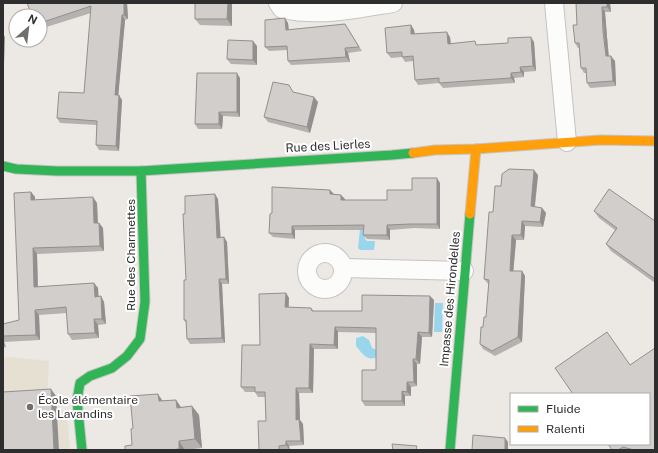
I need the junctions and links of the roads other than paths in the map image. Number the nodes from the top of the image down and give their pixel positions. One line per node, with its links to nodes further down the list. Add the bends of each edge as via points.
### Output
1 (278, 3): 2 (street, via 282,9 295,12 346,11)
2 (393, 3)
3 (554, 3): 5 (street)
4 (655, 141): 5 (street, Rue des Lierles)
5 (566, 142): 6 (street, Rue des Lierles)
6 (476, 149): 8 (street, Rue des Lierles); 10 (street, Impasse des Hirondelles)
7 (3, 166): 8 (street, Rue des Lierles, via 58,171)
8 (141, 171): 11 (street, Rue des Charmettes, via 146,302 140,339 127,356 112,368 90,376 80,383 77,400)
9 (344, 268): 10 (street)
10 (464, 271): 12 (street, Impasse des Hirondelles)
11 (82, 450)
12 (450, 450)

